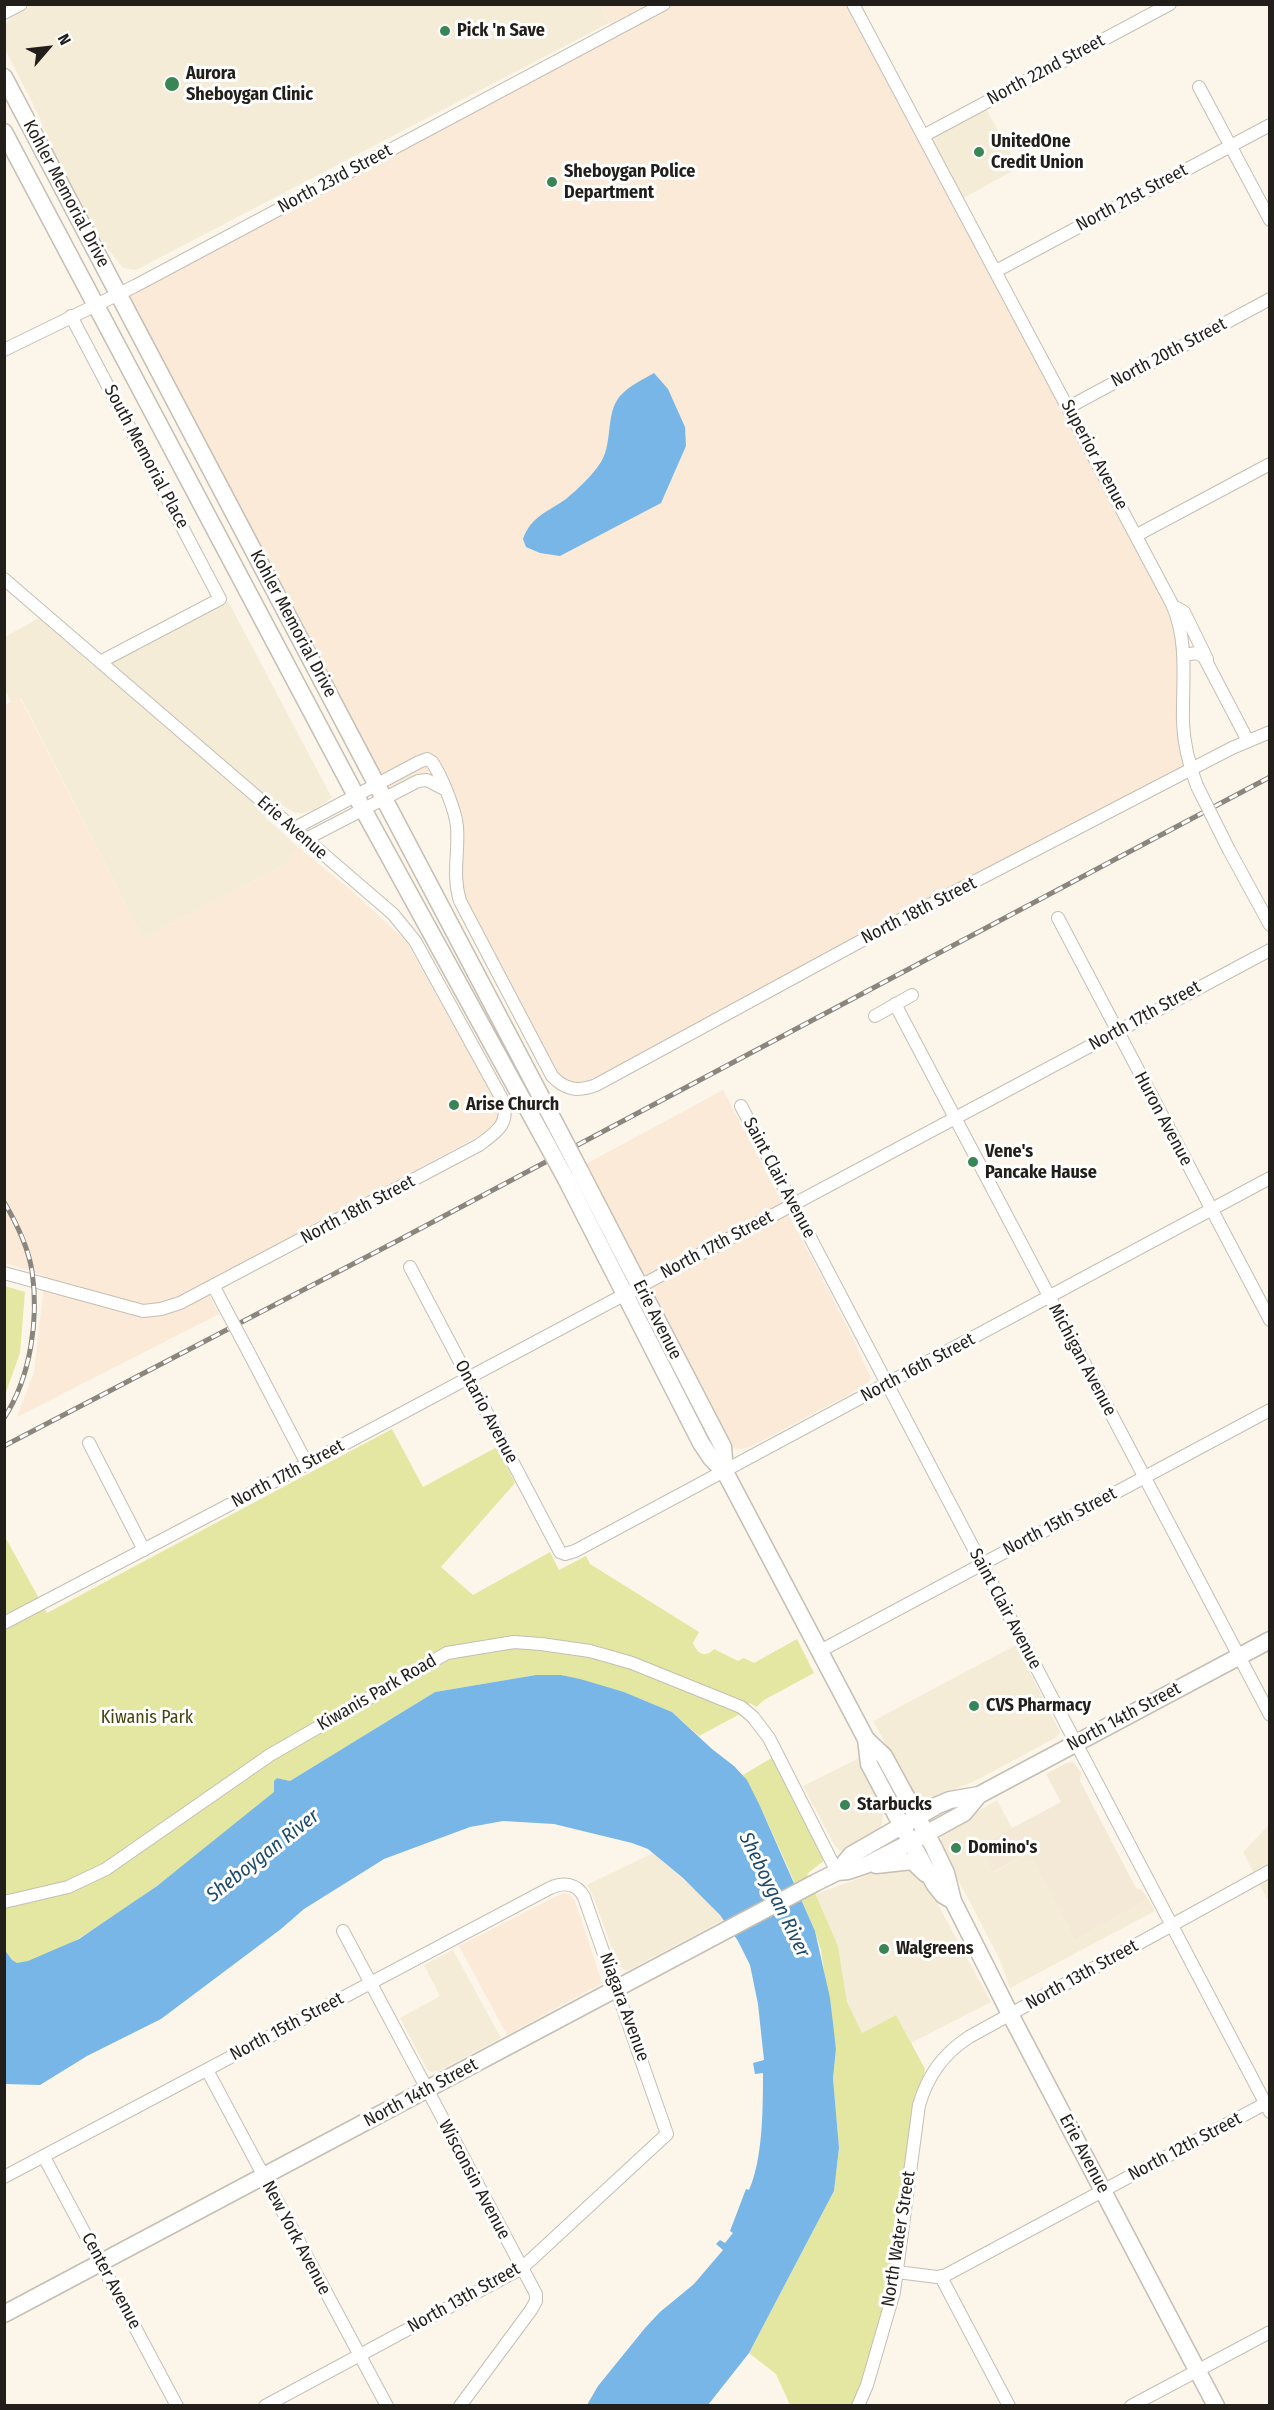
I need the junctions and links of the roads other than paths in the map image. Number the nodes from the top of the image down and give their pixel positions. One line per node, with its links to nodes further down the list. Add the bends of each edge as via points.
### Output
1 (21, 4): 5 (street)
2 (664, 4): 14 (street, North 23rd Street)
3 (853, 4): 10 (street, Superior Avenue)
4 (1170, 4): 10 (street, North 22nd Street)
5 (4, 13)
6 (4, 77): 14 (main road, Kohler Memorial Drive)
7 (1198, 87): 11 (street)
8 (1269, 125): 11 (street, North 21st Street)
9 (4, 132): 16 (main road, Kohler Memorial Drive)
10 (923, 136): 13 (street, Superior Avenue)
11 (1230, 146): 12 (street); 13 (street, North 21st Street)
12 (1269, 220)
13 (996, 271): 19 (street, Superior Avenue)
14 (119, 294): 16 (street, North 23rd Street); 31 (main road, Kohler Memorial Drive)
15 (1269, 299): 19 (street, North 20th Street)
16 (96, 305): 17 (street, North 23rd Street); 32 (main road, Kohler Memorial Drive)
17 (71, 316): 18 (street, North 23rd Street); 25 (street, South Memorial Place, via 220,599)
18 (4, 351)
19 (1069, 407): 21 (street, Superior Avenue)
20 (1269, 464): 21 (street)
21 (1137, 535): 23 (street, Superior Avenue)
22 (4, 579): 25 (street, Erie Avenue)
23 (1173, 606): 24 (street, Superior Avenue); 26 (street, via 1184,612)
24 (1183, 655): 26 (street, via 1201,654); 29 (street, Superior Avenue, via 1183,725)
25 (100, 662): 33 (street, Erie Avenue)
26 (1214, 674): 28 (street)
27 (1269, 732): 28 (street, North 18th Street)
28 (1248, 741): 29 (street, North 18th Street)
29 (1191, 769): 30 (street, North 18th Street, via 581,1090 569,1089 552,1076 460,901 454,873 457,826); 36 (street, Superior Avenue, bridge)
30 (444, 789): 31 (street, via 421,780); 31 (street, via 435,765 427,759)
31 (380, 791): 32 (street); 45 (main road, Kohler Memorial Drive)
32 (360, 802): 33 (street); 34 (street); 45 (main road, Kohler Memorial Drive)
33 (293, 829): 34 (street, Erie Avenue)
34 (306, 839): 44 (street, Erie Avenue, via 393,914 415,941 502,1099 505,1117)
35 (1058, 918): 41 (street, Huron Avenue)
36 (1269, 925)
37 (1269, 950): 41 (street, North 17th Street)
38 (912, 995): 39 (street)
39 (895, 1004): 40 (street); 43 (street, Michigan Avenue)
40 (875, 1016)
41 (1117, 1031): 43 (street, North 17th Street); 49 (street, Huron Avenue)
42 (741, 1106): 48 (street, Saint Clair Avenue)
43 (956, 1118): 48 (street, North 17th Street); 54 (street, Michigan Avenue)
44 (500, 1130): 52 (street, North 18th Street, via 479,1145)
45 (550, 1133): 46 (main road, Kohler Memorial Drive, bridge)
46 (573, 1175): 53 (main road, Erie Avenue)
47 (1269, 1178): 49 (street, North 16th Street)
48 (793, 1204): 53 (street, North 17th Street); 57 (street, Saint Clair Avenue)
49 (1212, 1210): 54 (street, North 16th Street); 55 (street, Huron Avenue)
50 (410, 1267): 56 (street, Ontario Avenue)
51 (4, 1273): 52 (street, North 18th Street, via 143,1311 180,1303)
52 (214, 1287): 60 (street, bridge)
53 (633, 1290): 56 (street, North 17th Street); 61 (main road, Erie Avenue, via 723,1446)
54 (1049, 1297): 57 (street, North 16th Street); 62 (street, Michigan Avenue)
55 (1269, 1320)
56 (469, 1378): 60 (street, North 17th Street); 64 (street, Ontario Avenue, via 560,1552)
57 (887, 1384): 61 (street, North 16th Street); 65 (street, Saint Clair Avenue)
58 (1269, 1410): 62 (street, North 15th Street)
59 (88, 1443): 63 (street)
60 (307, 1464): 63 (street, North 17th Street)
61 (725, 1472): 64 (street, North 16th Street); 68 (main road, Erie Avenue)
62 (1144, 1477): 65 (street, North 15th Street); 69 (street, Michigan Avenue)
63 (144, 1550): 66 (street, North 17th Street)
64 (565, 1554)
65 (982, 1564): 68 (street, North 15th Street); 72 (street, Saint Clair Avenue)
66 (4, 1623)
67 (1269, 1640): 69 (main road, North 14th Street)
68 (820, 1651): 71 (main road, Erie Avenue)
69 (1238, 1656): 70 (street, Michigan Avenue); 72 (main road, North 14th Street)
70 (1269, 1715)
71 (866, 1739): 74 (main road, Erie Avenue, via 884,1756); 75 (main road, Erie Avenue, via 869,1764)
72 (1076, 1744): 73 (main road, North 14th Street); 85 (street, Saint Clair Avenue)
73 (979, 1795): 74 (main road, North 14th Street, via 946,1802); 76 (main road, North 14th Street, via 967,1811)
74 (917, 1816): 75 (main road, North 14th Street); 76 (main road, Erie Avenue)
75 (902, 1826): 77 (main road, Erie Avenue); 80 (main road, North 14th Street, via 851,1855)
76 (927, 1834): 77 (main road, North 14th Street); 83 (main road, Erie Avenue, via 945,1869)
77 (911, 1842): 78 (main road, North 14th Street); 81 (main road, Erie Avenue)
78 (866, 1865): 80 (main road, North 14th Street); 81 (main road, via 912,1861)
79 (1269, 1871): 85 (street, North 13th Street)
80 (837, 1872): 84 (street, Kiwanis Park Road, via 769,1738 741,1707 632,1663 591,1651 514,1642 447,1653 280,1749 106,1869 68,1887); 88 (main road, North 14th Street)
81 (933, 1882): 83 (main road, Erie Avenue)
82 (572, 1886): 87 (street, North 15th Street, via 553,1887); 88 (street, Niagara Avenue, via 584,1895)
83 (953, 1901): 89 (main road, Erie Avenue)
84 (4, 1902)
85 (1171, 1926): 89 (street, North 13th Street); 93 (street, Saint Clair Avenue)
86 (343, 1931): 87 (street, Wisconsin Avenue)
87 (371, 1983): 90 (street, North 15th Street); 91 (street, Wisconsin Avenue)
88 (617, 1989): 91 (main road, North 14th Street); 94 (street, Niagara Avenue)
89 (1010, 2014): 92 (street, North 13th Street, via 945,2057 931,2074); 98 (main road, Erie Avenue)
90 (207, 2070): 95 (street, North 15th Street); 96 (street, New York Avenue)
91 (426, 2089): 96 (main road, North 14th Street); 100 (street, Wisconsin Avenue)
92 (919, 2105): 101 (street, North Water Street)
93 (1268, 2106): 98 (street, North 12th Street)
94 (667, 2134): 100 (street, North 13th Street)
95 (44, 2157): 97 (street, North 15th Street); 99 (street, Center Avenue)
96 (263, 2176): 99 (main road, North 14th Street); 105 (street, New York Avenue)
97 (4, 2177)
98 (1103, 2190): 102 (street, North 12th Street); 106 (main road, Erie Avenue)
99 (101, 2263): 103 (main road, North 14th Street); 107 (street, Center Avenue)
100 (522, 2268): 105 (street, North 13th Street); 110 (street, Wisconsin Avenue, via 536,2301)
101 (897, 2272): 102 (street); 111 (street, North Water Street)
102 (941, 2277): 112 (street)
103 (4, 2314)
104 (1269, 2332): 106 (street)
105 (359, 2355): 108 (street, North 13th Street); 109 (street, New York Avenue)
106 (1197, 2370): 113 (street); 114 (main road, Erie Avenue)
107 (177, 2406)
108 (265, 2406)
109 (387, 2406)
110 (460, 2406)
111 (858, 2406)
112 (1009, 2406)
113 (1131, 2406)
114 (1216, 2406)

